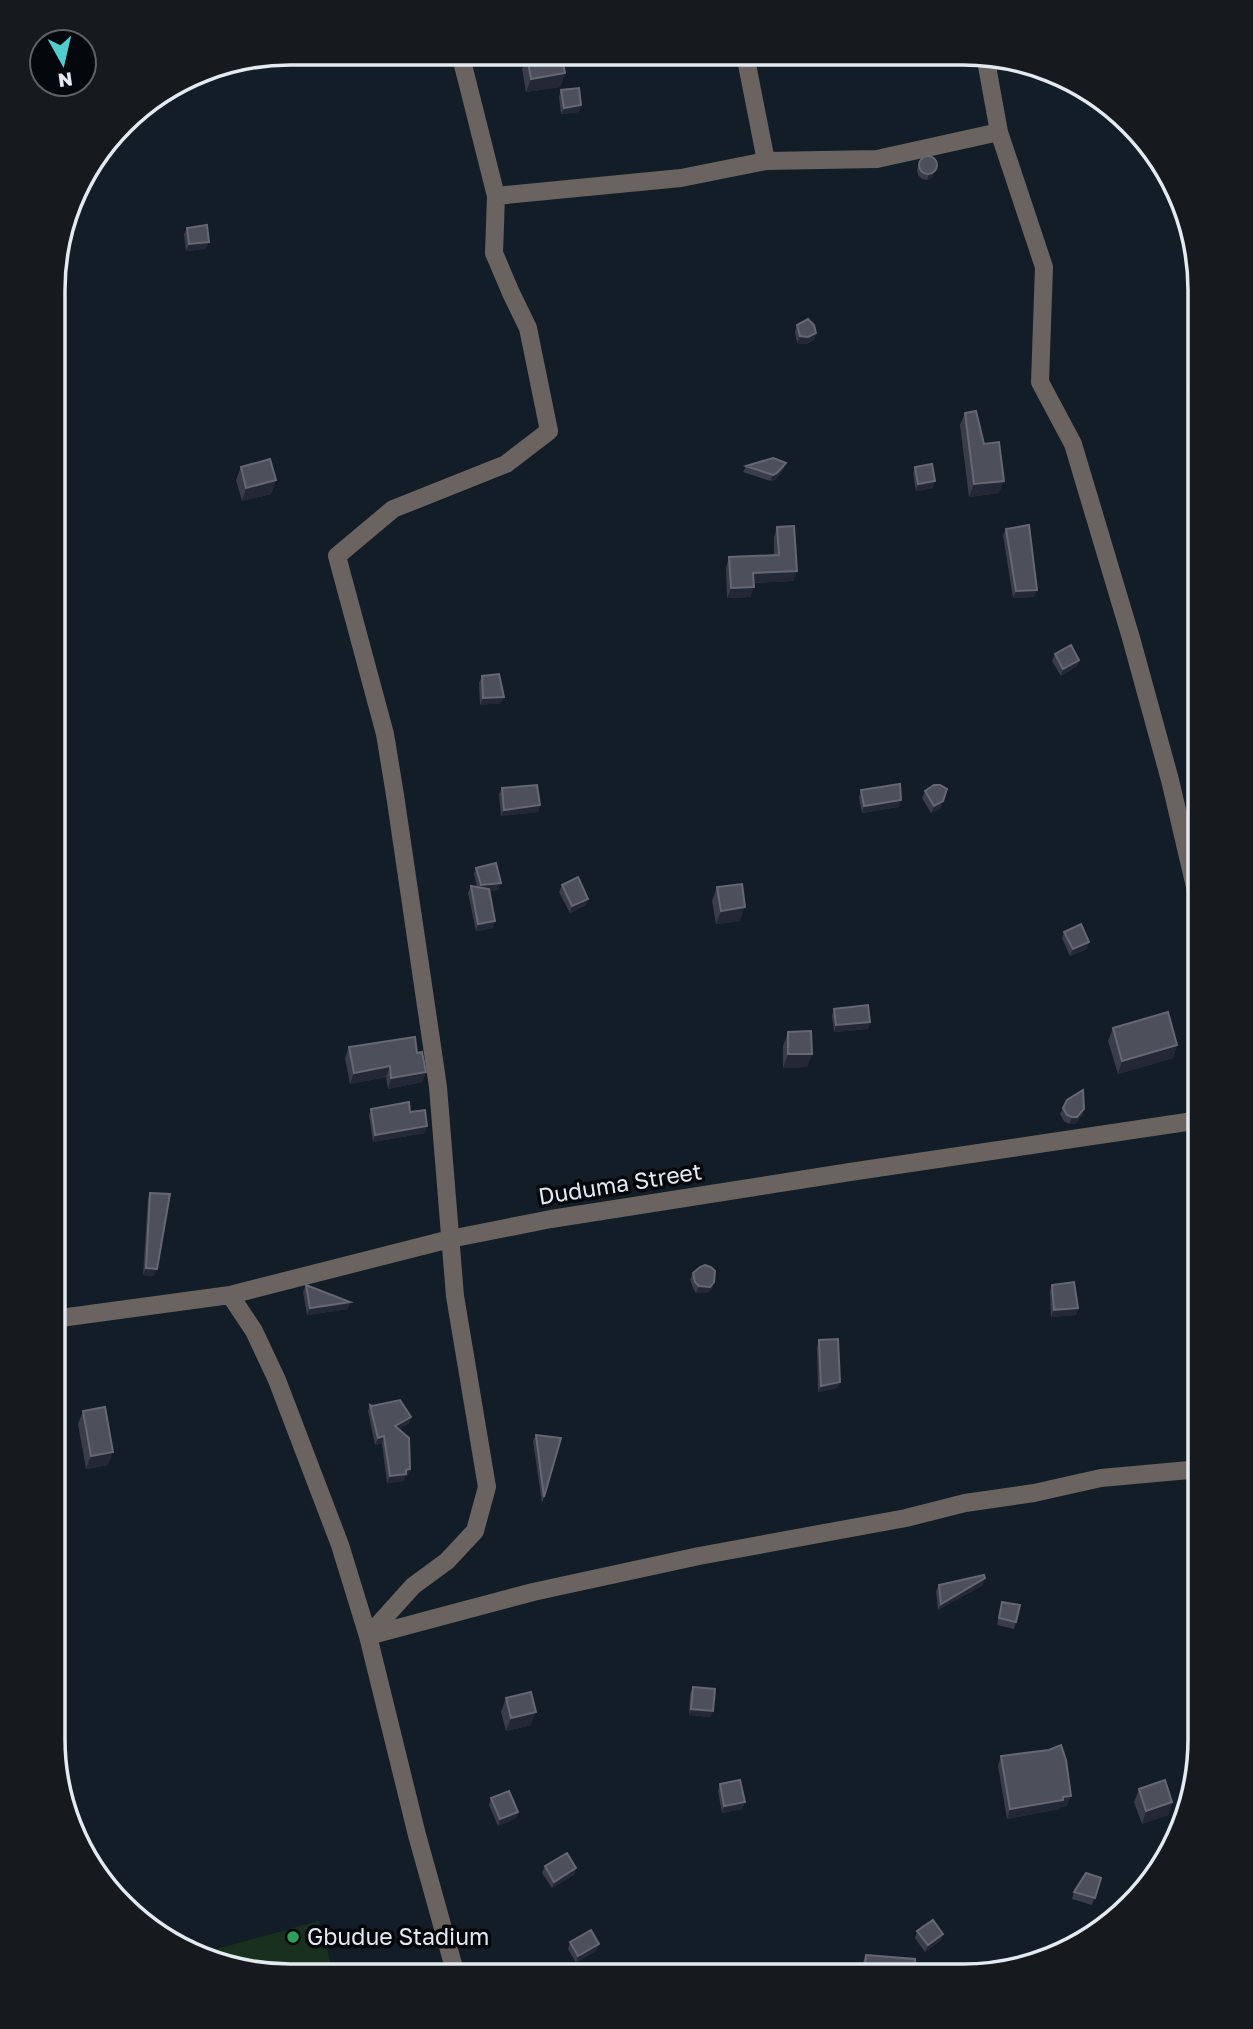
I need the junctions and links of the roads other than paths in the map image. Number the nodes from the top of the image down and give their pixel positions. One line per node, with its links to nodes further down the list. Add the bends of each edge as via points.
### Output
1 (463, 65): 6 (street)
2 (746, 65): 5 (street)
3 (987, 67): 4 (street)
4 (999, 132): 5 (street, via 877,159); 7 (street, via 1044,267 1041,382 1073,444 1131,638)
5 (766, 162): 6 (street, via 681,178)
6 (496, 196): 9 (street, via 494,253 528,328 550,431 506,464 393,509 337,556 385,734 438,1087)
7 (1188, 857)
8 (1188, 1122): 9 (street, Duduma Street, via 564,1217)
9 (450, 1239): 10 (street, Duduma Street); 13 (street, via 487,1487 475,1531 447,1561 413,1586)
10 (230, 1295): 11 (street, Duduma Street); 13 (street, via 254,1331 277,1380 340,1545)
11 (65, 1316)
12 (1188, 1470): 13 (street, via 1101,1478 699,1556 533,1592)
13 (368, 1636): 14 (street)
14 (453, 1964)

